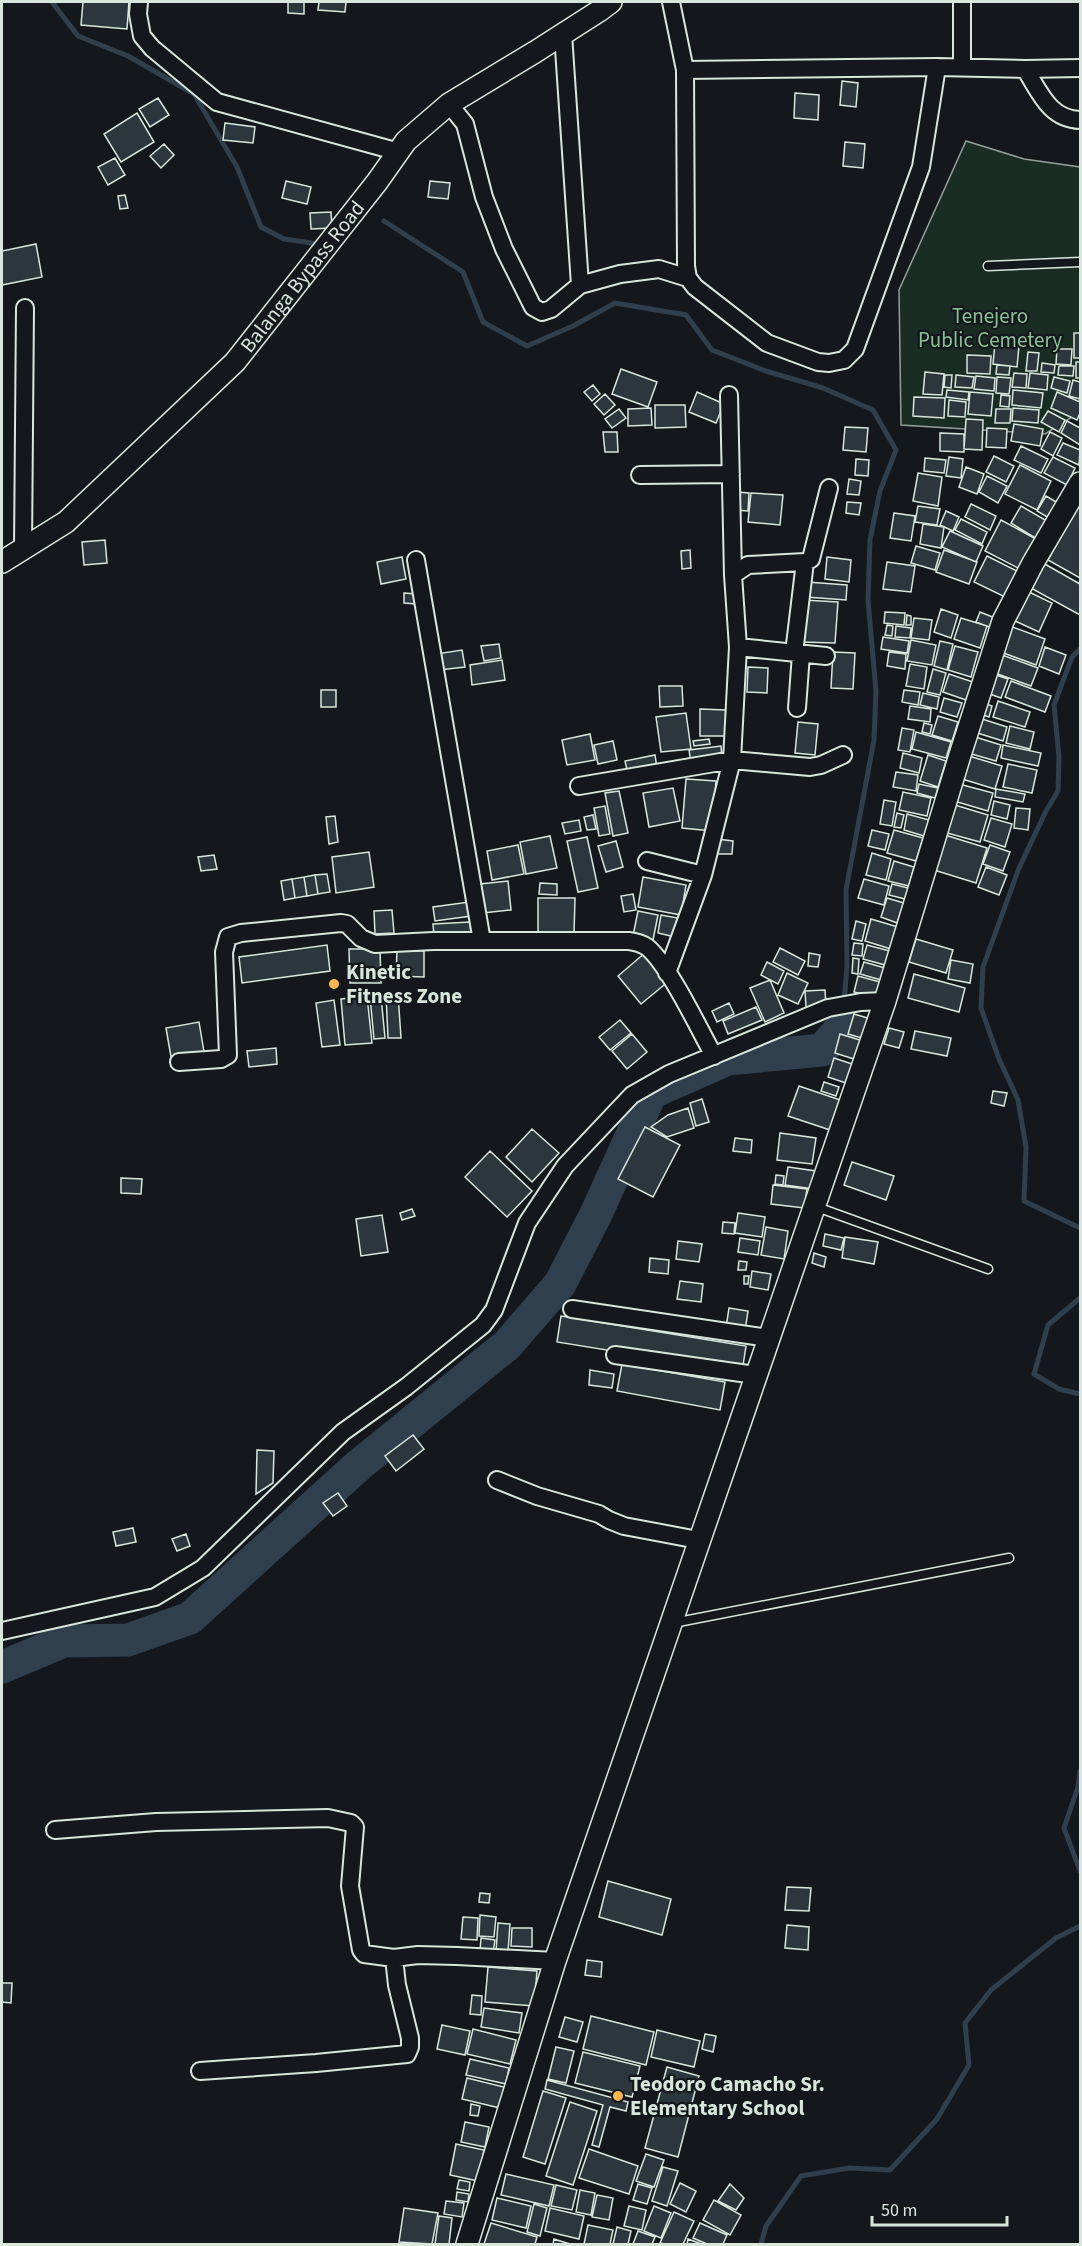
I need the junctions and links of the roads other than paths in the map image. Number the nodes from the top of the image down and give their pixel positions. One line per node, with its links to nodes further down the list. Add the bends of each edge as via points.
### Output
1 (139, 2): 13 (street, via 142,36 218,102)
2 (611, 2): 5 (street, Balanga Bypass Road)
3 (671, 2): 9 (street)
4 (962, 2): 7 (street)
5 (563, 34): 11 (street, Balanga Bypass Road); 17 (street)
6 (937, 67): 7 (street); 9 (street); 16 (street, via 921,167 855,349 844,360 818,362 767,343)
7 (962, 68): 10 (street)
8 (1080, 68): 10 (street)
9 (685, 69): 16 (street)
10 (1025, 69): 12 (street, via 1049,107 1061,117)
11 (448, 104): 13 (street, Balanga Bypass Road); 17 (street, via 465,124 484,197 533,307 542,312 551,309)
12 (1080, 120)
13 (399, 152): 24 (street, Balanga Bypass Road, via 235,362 66,522)
14 (1080, 262): 15 (lane)
15 (988, 266)
16 (688, 278): 17 (street, via 658,269)
17 (580, 285)
18 (25, 308): 24 (street)
19 (729, 394): 20 (street)
20 (731, 474): 21 (street); 28 (street)
21 (640, 475)
22 (1080, 483): 40 (street, via 1033,562 1004,621)
23 (829, 488): 27 (street, via 811,559)
24 (23, 549): 26 (street, Balanga Bypass Road)
25 (416, 560): 38 (street)
26 (2, 562)
27 (805, 562): 28 (street, via 748,565); 30 (street)
28 (733, 575): 29 (street)
29 (738, 647): 30 (street); 34 (street)
30 (798, 653): 31 (street); 32 (street)
31 (826, 656)
32 (797, 708)
33 (843, 755): 34 (street, via 810,768)
34 (732, 760): 35 (street); 37 (street)
35 (579, 786)
36 (647, 861): 37 (street)
37 (703, 875): 39 (street)
38 (482, 941): 39 (street, via 641,943); 42 (street, via 375,944 341,923 228,937 224,952 228,1055)
39 (667, 973): 41 (street)
40 (885, 1001): 41 (street, via 828,1008); 43 (street)
41 (714, 1056): 53 (street, via 669,1074 632,1095 566,1166 526,1223 494,1310 483,1325 343,1432 203,1568 155,1597)
42 (178, 1062)
43 (814, 1206): 44 (lane); 46 (street)
44 (988, 1269)
45 (572, 1309): 46 (street)
46 (768, 1338): 48 (street)
47 (615, 1355): 48 (street)
48 (755, 1375): 50 (street)
49 (496, 1480): 50 (street, via 624,1526)
50 (698, 1540): 52 (street)
51 (1009, 1558): 52 (lane)
52 (670, 1624): 56 (street)
53 (2, 1631)
54 (55, 1830): 55 (street, via 156,1822 328,1818 351,1823 355,1827 350,1886 361,1950 364,1954)
55 (394, 1958): 56 (street, via 418,1955); 57 (street, via 410,2038 407,2054)
56 (555, 1961): 58 (street)
57 (200, 2071)
58 (466, 2244)

